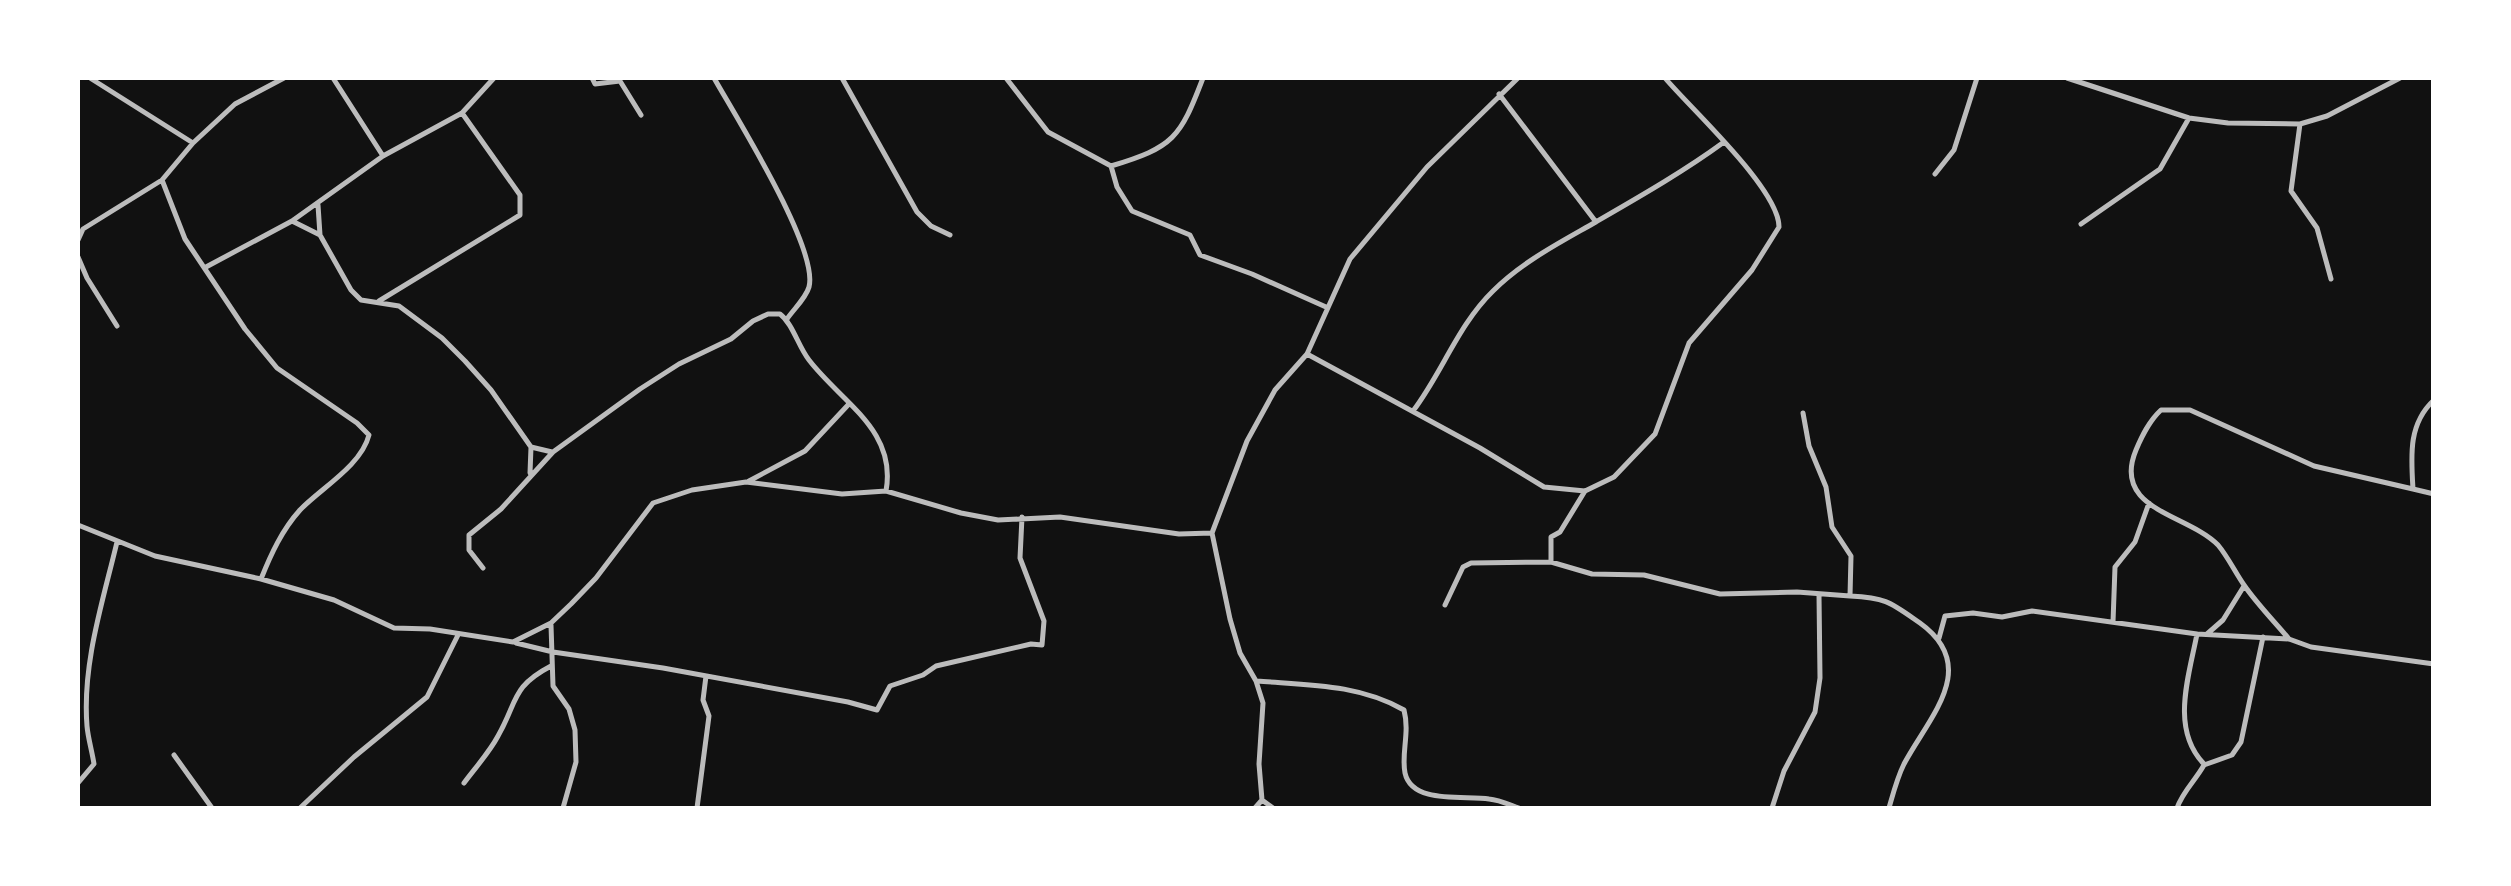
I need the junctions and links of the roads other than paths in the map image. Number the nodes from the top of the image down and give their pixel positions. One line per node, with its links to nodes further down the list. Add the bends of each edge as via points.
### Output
1 (90, 78): 21 (street)
2 (284, 78): 21 (street, via 235,104)
3 (333, 78): 22 (street)
4 (494, 78): 16 (street)
5 (592, 78): 17 (street, via 595,84 620,82)
6 (714, 78): 38 (street, via 810,263 809,289)
7 (842, 78): 31 (street, via 917,212)
8 (1006, 78): 23 (street, via 1048,132)
9 (1202, 78): 23 (street, via 1176,138)
10 (1518, 78): 15 (street)
11 (1665, 78): 20 (street)
12 (1977, 78): 24 (street, via 1954,150)
13 (2067, 78): 18 (street)
14 (2400, 78): 19 (street)
15 (1499, 94): 28 (street); 37 (street, via 1350,259)
16 (462, 112): 22 (street); 36 (street, via 520,194 520,215)
17 (640, 115)
18 (2189, 118): 19 (street); 29 (street, via 2160,169)
19 (2300, 124): 35 (street, via 2291,191 2317,228)
20 (1724, 142): 28 (street); 51 (street, via 1774,204 1779,227 1752,270 1689,342 1654,434 1614,477)
21 (193, 143): 25 (street)
22 (383, 156): 26 (street)
23 (1111, 166): 37 (street, via 1132,211 1190,235 1200,255)
24 (1936, 174)
25 (162, 180): 32 (street, via 83,228); 34 (street, via 185,239)
26 (318, 205): 27 (street); 30 (street)
27 (292, 221): 30 (street); 34 (street)
28 (1596, 222): 43 (street, via 1492,292)
29 (2081, 224)
30 (320, 235): 36 (street, via 351,290)
31 (950, 235)
32 (78, 240)
33 (78, 257): 39 (street)
34 (206, 267): 60 (street, via 277,368 368,435 362,450 300,511)
35 (2331, 278)
36 (378, 302): 45 (street, via 399,306 442,338)
37 (1326, 307): 40 (street)
38 (787, 319): 42 (street, via 808,360); 46 (street, via 768,314 753,321)
39 (117, 326)
40 (1307, 354): 43 (street); 56 (street, via 1275,390 1247,441)
41 (2434, 400): 49 (street, via 2413,436)
42 (848, 405): 48 (street, via 804,451); 50 (street, via 886,453)
43 (1413, 411): 51 (street, via 1544,487)
44 (1803, 413): 63 (street, via 1832,527 1851,556)
45 (531, 446): 46 (street); 47 (street)
46 (552, 452): 47 (street)
47 (530, 476): 59 (street, via 469,536 469,550)
48 (746, 482): 50 (street, via 842,494); 66 (street, via 653,503 596,578)
49 (2413, 489): 52 (street); 53 (street, via 2314,466 2190,410 2160,410 2132,461 2136,492)
50 (886, 491): 54 (street, via 961,513)
51 (1585, 491): 58 (street, via 1551,537)
52 (2434, 494)
53 (2149, 503): 61 (street, via 2219,546); 65 (street, via 2135,542 2115,567)
54 (1022, 517): 56 (street); 77 (street, via 1020,558 1044,621 1042,645 936,666 890,686 877,710)
55 (78, 526): 57 (street)
56 (1212, 532): 78 (street, via 1240,653)
57 (117, 542): 60 (street); 81 (street, via 88,684 94,764)
58 (1551, 562): 62 (street, via 1720,594); 64 (street, via 1471,563)
59 (483, 568)
60 (261, 579): 68 (street, via 334,600 394,628)
61 (2244, 586): 69 (street); 72 (street)
62 (1819, 595): 63 (street); 93 (street, via 1815,712)
63 (1850, 596): 71 (street, via 1883,598)
64 (1445, 604)
65 (2113, 622): 67 (street); 71 (street, via 2032,611 2002,617 1960,613 1946,616)
66 (551, 623): 73 (street); 74 (street)
67 (2197, 634): 69 (street); 80 (street, via 2184,722 2192,752)
68 (458, 635): 73 (street); 86 (street, via 427,697)
69 (2206, 635): 70 (street)
70 (2263, 637): 72 (street); 80 (street, via 2241,742 2232,755)
71 (1939, 638): 94 (street, via 1948,662 1946,690 1901,770)
72 (2289, 640): 75 (street)
73 (514, 642): 74 (street)
74 (553, 652): 76 (street); 77 (street)
75 (2434, 664)
76 (551, 666): 82 (street, via 527,679 498,737); 87 (street, via 574,730 576,762)
77 (706, 676): 88 (street, via 709,716)
78 (1256, 681): 83 (street, via 1350,689 1404,710 1405,774 1413,786); 84 (street, via 1263,702)
79 (174, 755): 85 (street)
80 (2204, 765): 95 (street)
81 (78, 783)
82 (464, 783)
83 (1440, 799): 91 (street); 92 (street, via 1494,799)
84 (1262, 800): 89 (street); 90 (street)
85 (212, 808)
86 (300, 808)
87 (562, 808)
88 (697, 808)
89 (1256, 808)
90 (1273, 808)
91 (1435, 808)
92 (1519, 808)
93 (1772, 808)
94 (1889, 808)
95 (2177, 808)

